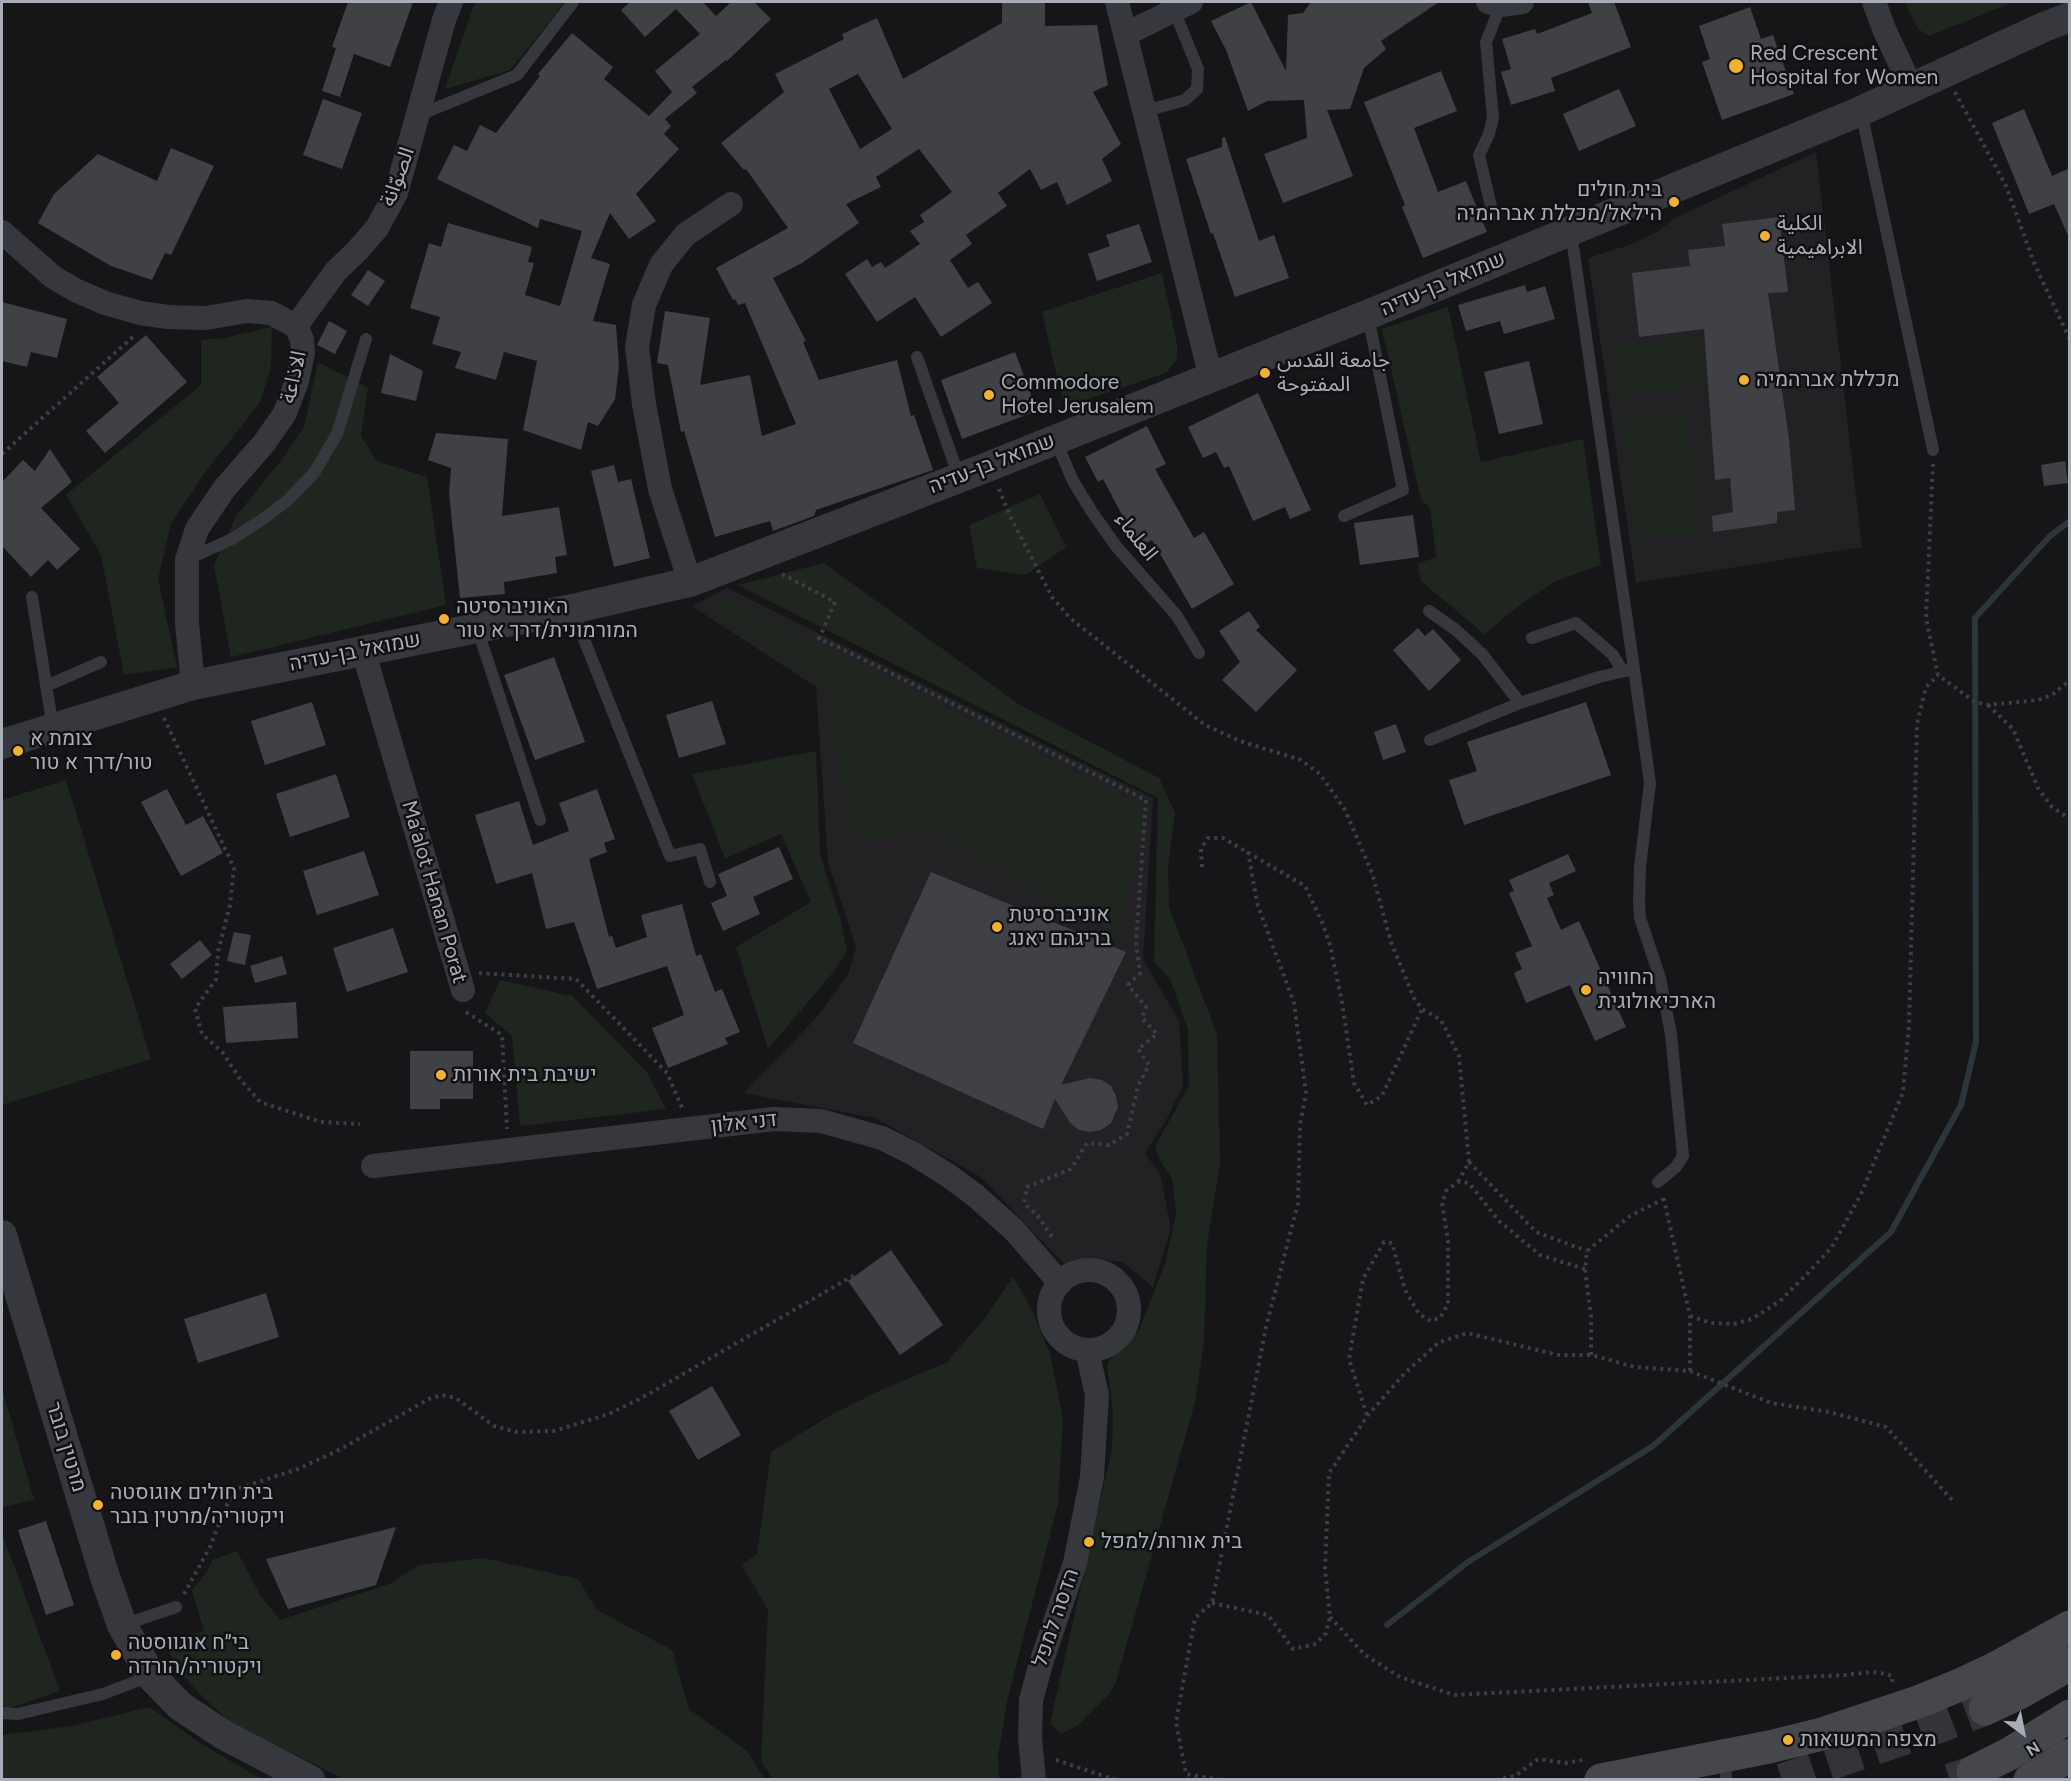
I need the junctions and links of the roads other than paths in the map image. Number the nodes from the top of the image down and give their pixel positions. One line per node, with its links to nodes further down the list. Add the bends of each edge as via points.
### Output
1 (451, 2): 12 (street, الصوّانة)
2 (573, 2): 12 (lane, via 517,75)
3 (1117, 2): 8 (street)
4 (1874, 2): 9 (street)
5 (1504, 3): 14 (lane, via 1486,42 1493,118 1479,155)
6 (1182, 6): 8 (street); 10 (lane, via 1198,69 1197,89 1185,100)
7 (2057, 22): 9 (street, שמואל בן-עדיה)
8 (1126, 34): 10 (street)
9 (1911, 87): 11 (street, שמואל בן-עדיה)
10 (1145, 111): 21 (street)
11 (1861, 111): 15 (street, שמואל בן-עדיה); 23 (lane)
12 (419, 115): 18 (street, الصوّانة, via 396,194 377,228 336,271)
13 (731, 204): 27 (street, via 685,235 661,265 644,305 637,347 660,489)
14 (1493, 215)
15 (1570, 230): 17 (street, שמואל בן-עדיה); 36 (lane)
16 (2, 232): 18 (street, الاذاعة, via 53,277 105,303 168,317 271,313)
17 (1368, 315): 21 (street, שמואל בן-עדיה); 25 (lane, via 1403,490)
18 (296, 326): 26 (street, الاذاعة, via 303,353 285,413 197,529)
19 (366, 339): 26 (lane, via 337,434 314,472 287,501 260,521)
20 (917, 357): 24 (lane)
21 (1211, 378): 22 (street, שמואל בן-עדיה)
22 (1055, 439): 24 (street, שמואל בן-עדיה); 34 (lane, العلماء, via 1073,481 1104,529 1177,616)
23 (1933, 450)
24 (959, 477): 27 (street, שמואל בן-עדיה)
25 (1344, 516)
26 (187, 560): 37 (street, الاذاعة, via 187,623)
27 (690, 582): 29 (street, שמואל בן-עדיה)
28 (32, 597): 38 (lane)
29 (572, 609): 31 (street, שמואל בן-עדיה); 44 (lane, via 670,856 700,849)
30 (1429, 611): 39 (lane, via 1482,654)
31 (477, 628): 33 (street, שמואל בן-עדיה); 43 (lane)
32 (1532, 638): 36 (lane, via 1576,623)
33 (363, 650): 37 (street, שמואל בן-עדיה); 45 (street, Ma’alot Hanan Porat)
34 (1199, 653)
35 (101, 662): 38 (lane)
36 (1628, 670): 39 (lane); 47 (lane, via 1650,783 1638,903 1660,978 1671,1034 1683,1156)
37 (193, 685): 40 (street, שמואל בן-עדיה)
38 (46, 686): 40 (lane)
39 (1520, 703): 41 (lane)
40 (53, 728): 42 (street, שמואל בן-עדיה)
41 (1430, 740)
42 (2, 744)
43 (540, 820)
44 (710, 882)
45 (460, 981)
46 (373, 1166): 49 (street, דני אלון, via 774,1119 821,1121 882,1138 914,1154 976,1196 1014,1230)
47 (1658, 1182)
48 (2, 1234): 52 (street, מרטין בובר)
49 (1060, 1283): 50 (street, via 1051,1300 1049,1314 1053,1327 1068,1345); 50 (street, via 1075,1273 1090,1270 1115,1280 1125,1292 1129,1317 1124,1330 1103,1348)
50 (1087, 1350): 64 (street, הדסה למפל, via 1096,1395 1092,1477 1075,1563 1031,1700)
51 (176, 1607): 52 (lane)
52 (122, 1625): 55 (street, מרטין בובר)
53 (2070, 1627): 60 (main road, via 1996,1668 1918,1702)
54 (2070, 1664): 56 (main road)
55 (151, 1676): 57 (lane, via 103,1695 18,1714); 63 (street, מרטין בובר, via 201,1721)
56 (1985, 1709)
57 (2, 1713)
58 (2070, 1716): 62 (main road)
59 (2070, 1755): 65 (main road)
60 (1725, 1768): 61 (main road)
61 (1595, 1769)
62 (1973, 1772)
63 (310, 1779)
64 (1034, 1779)
65 (2030, 1779)

